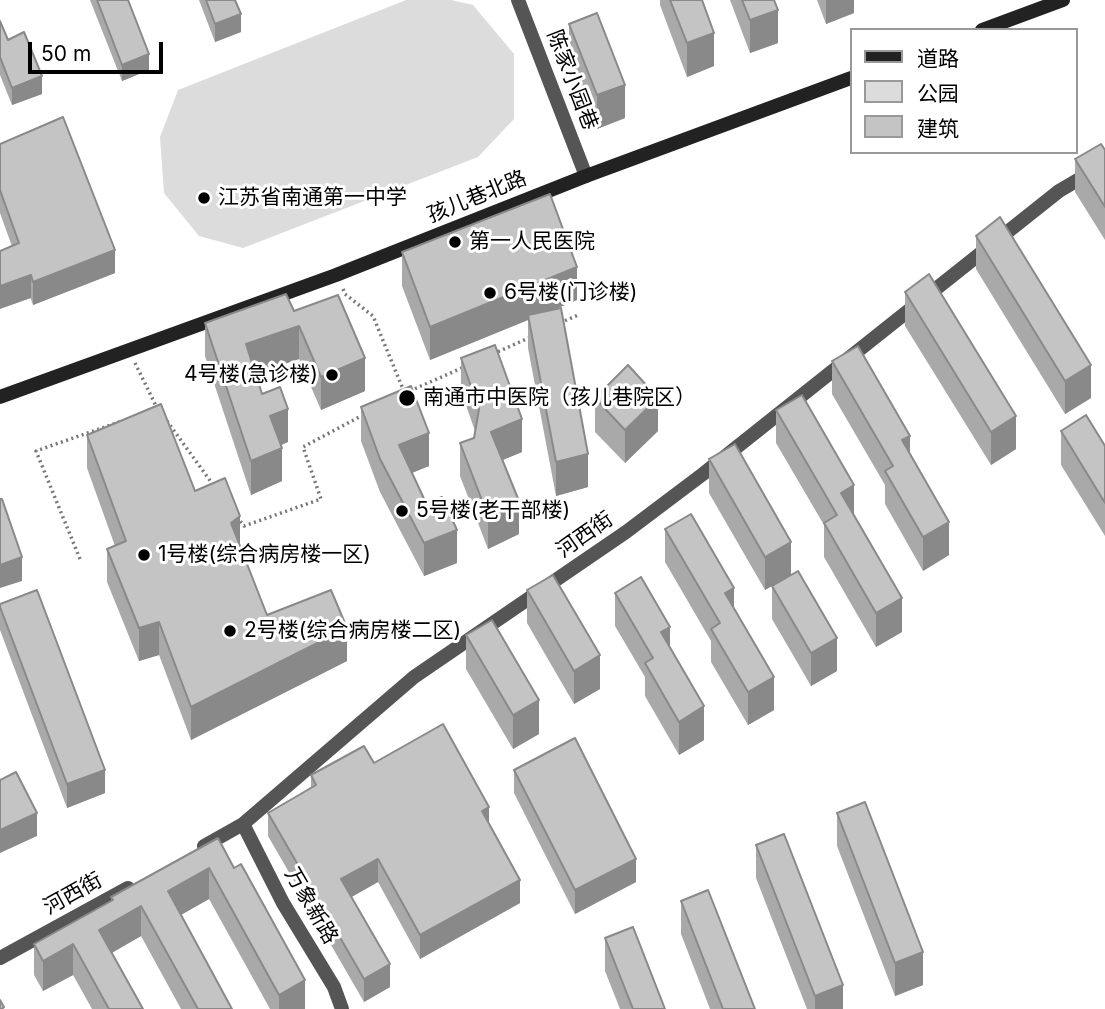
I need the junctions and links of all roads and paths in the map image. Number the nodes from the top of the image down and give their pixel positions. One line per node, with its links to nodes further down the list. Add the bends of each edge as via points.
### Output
1 (519, 0): 6 (street, 陈家小园巷)
2 (1063, 0): 3 (main road)
3 (987, 28)
4 (850, 78): 6 (main road, 孩儿巷北路)
5 (1105, 164): 20 (street, 河西街, via 1059,191 626,533 414,677)
6 (586, 176): 7 (main road, 孩儿巷北路)
7 (336, 275): 11 (main road, 孩儿巷北路); 13 (path, via 345,294 373,316 405,394)
8 (578, 316): 9 (path)
9 (553, 327)
10 (541, 332): 12 (path)
11 (130, 351): 14 (main road, 孩儿巷北路); 17 (path, via 157,408)
12 (491, 355)
13 (466, 366)
14 (0, 397)
15 (371, 411): 18 (path, via 303,447 321,499 244,526)
16 (133, 417): 19 (path, via 36,450)
17 (219, 493)
18 (235, 515)
19 (80, 559)
20 (243, 824): 21 (street, 河西街); 24 (street, 万象新路)
21 (195, 851)
22 (146, 878): 23 (street, 河西街)
23 (0, 958)
24 (342, 1009)

